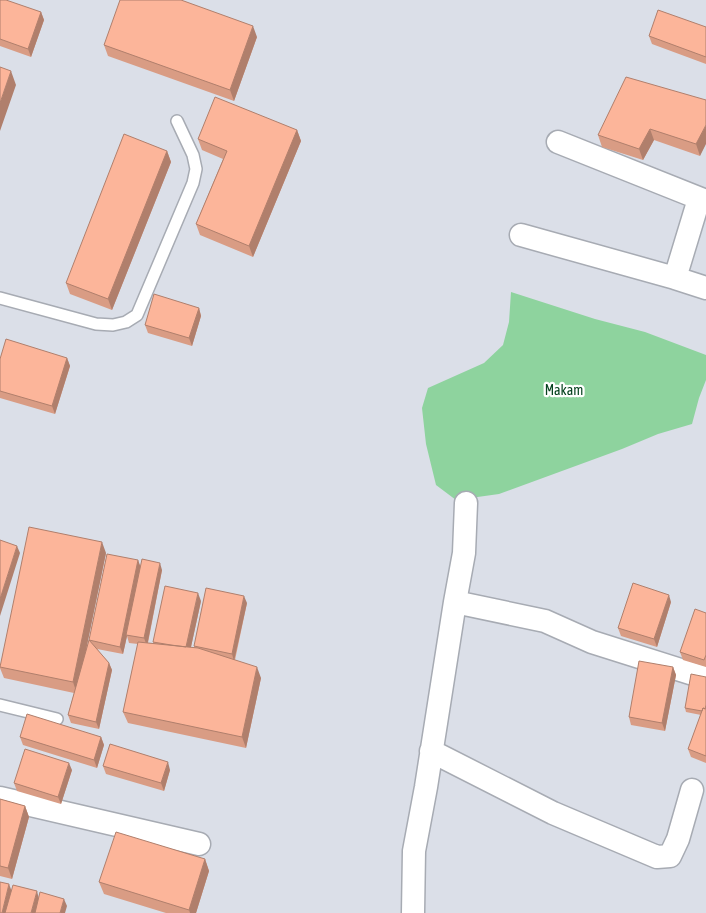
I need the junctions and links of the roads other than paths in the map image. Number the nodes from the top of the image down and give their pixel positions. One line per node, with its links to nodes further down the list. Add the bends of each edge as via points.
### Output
1 (177, 121): 7 (lane, via 193,155 194,183 136,315 126,322 96,324)
2 (558, 142): 3 (street)
3 (702, 200): 5 (street)
4 (521, 235): 5 (street)
5 (675, 278): 6 (street)
6 (706, 288)
7 (0, 298)
8 (466, 503): 9 (street, via 464,553)
9 (455, 602): 10 (street, via 545,621 592,642); 13 (street)
10 (706, 678)
11 (0, 705): 12 (lane)
12 (57, 719)
13 (431, 751): 14 (street, via 553,813 657,857 670,856); 17 (street, via 414,851)
14 (692, 790)
15 (0, 798): 16 (street)
16 (199, 844)
17 (413, 913)

